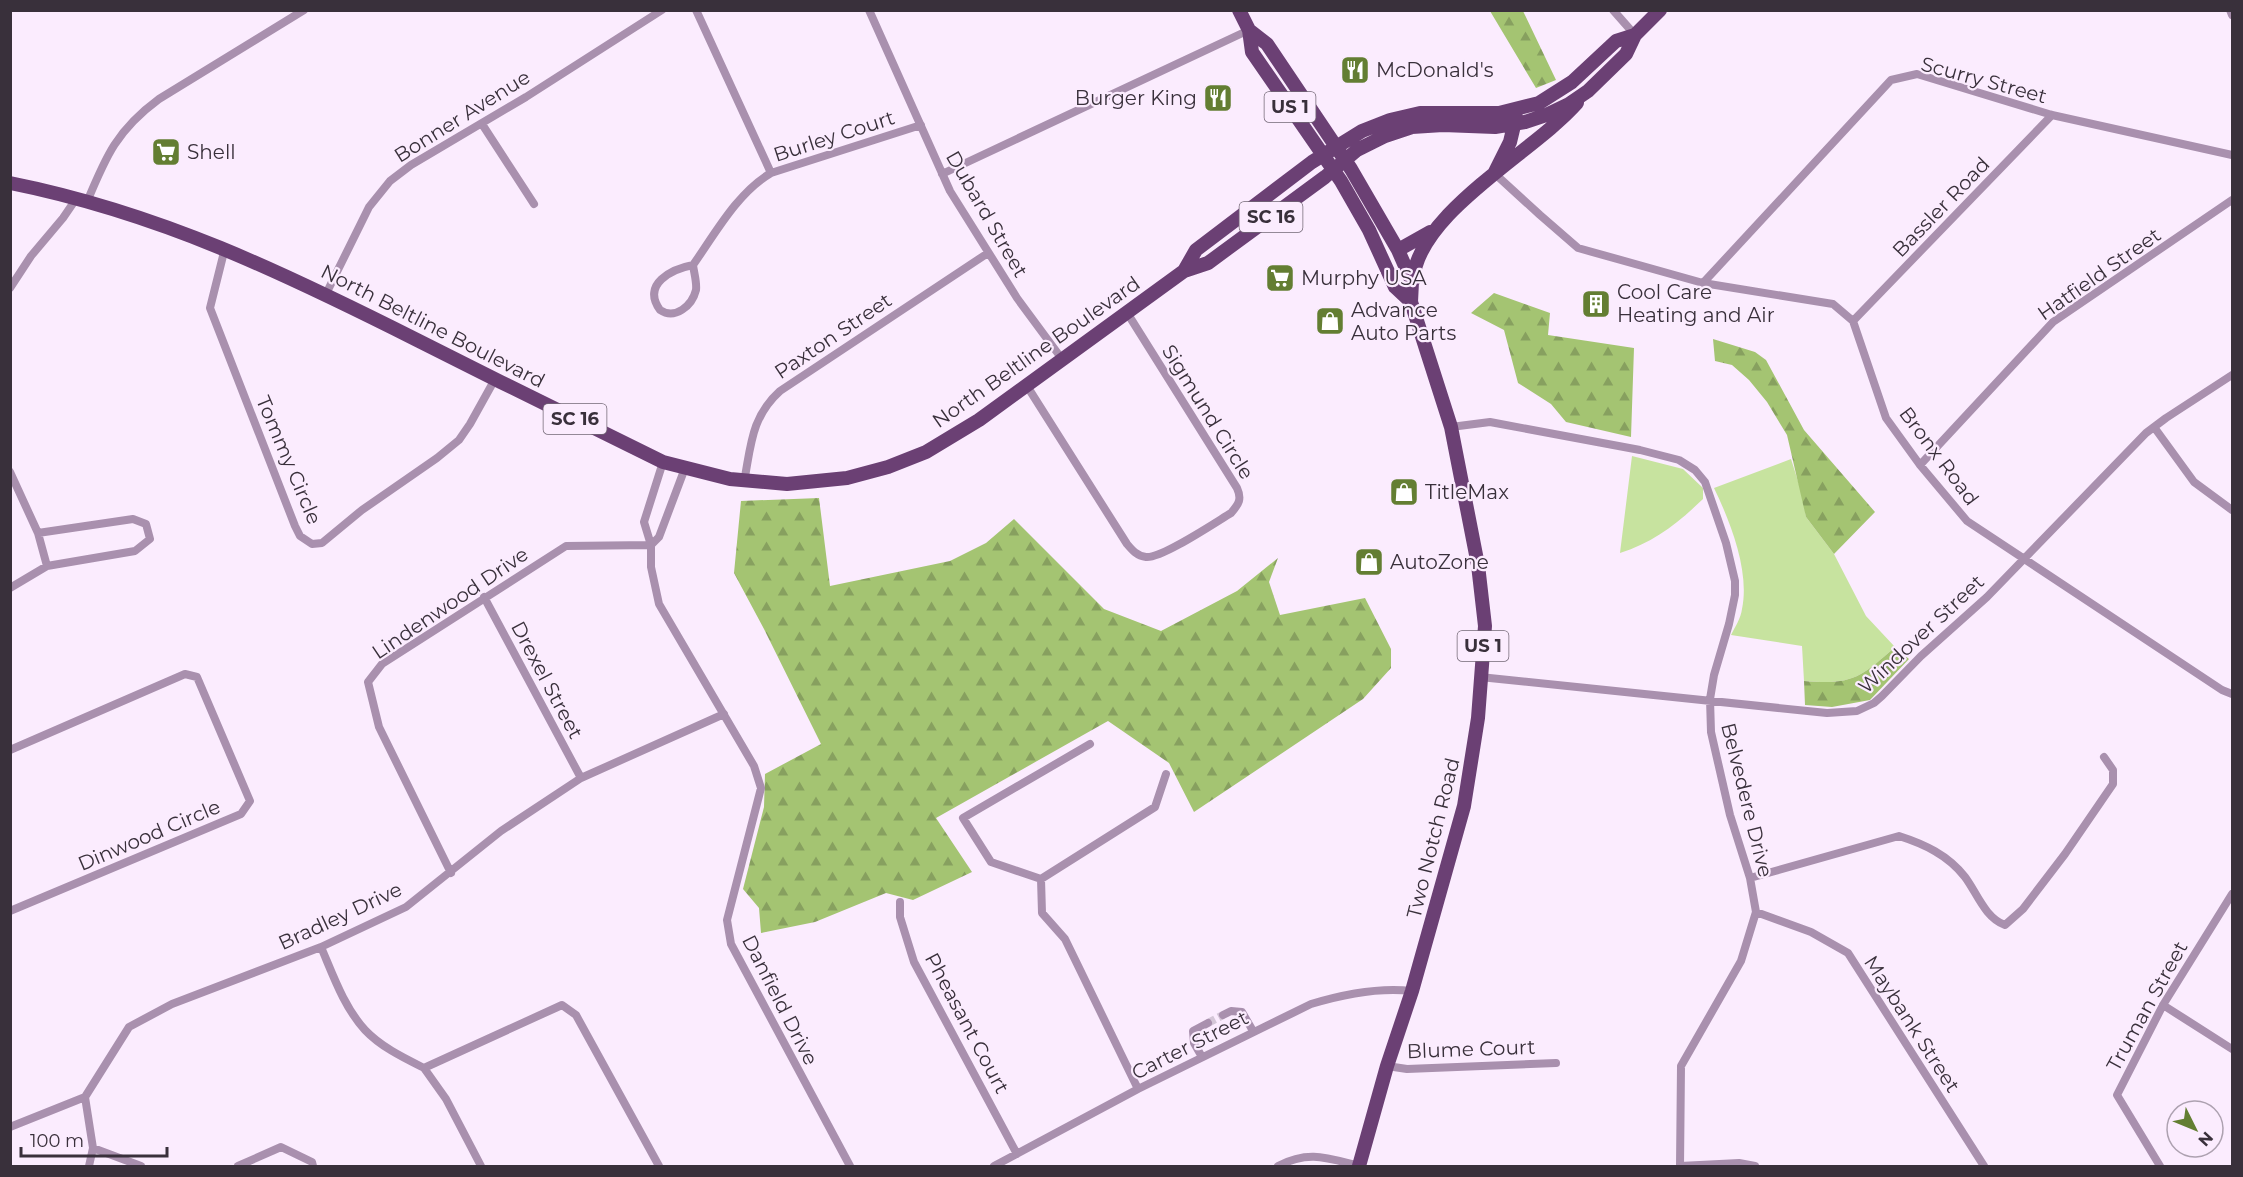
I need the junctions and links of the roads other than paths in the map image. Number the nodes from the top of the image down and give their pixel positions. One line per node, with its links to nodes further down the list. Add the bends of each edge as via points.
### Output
1 (304, 10): 27 (street, via 137,116 115,143)
2 (662, 10): 15 (street, Bonner Avenue)
3 (696, 10): 22 (street)
4 (869, 10): 17 (street, Dubard Street)
5 (1239, 10): 10 (main road, Two Notch Road / US 1)
6 (1613, 10): 11 (street)
7 (1660, 10): 11 (main road)
8 (2230, 10): 9 (street)
9 (2232, 15)
10 (1249, 30): 18 (main road, Two Notch Road, via 1267,44); 21 (main road, Two Notch Road / US 1, via 1252,52); 24 (street)
11 (1635, 35): 12 (main road, via 1626,54); 13 (main road, via 1616,41 1557,93)
12 (1588, 91): 16 (main road, North Beltline Boulevard, via 1546,115); 23 (main road, via 1559,123)
13 (1518, 110): 16 (main road); 18 (main road, via 1411,114)
14 (2052, 115): 19 (street, Scurry Street); 37 (street, Scurry Street, via 1917,74 1891,80); 42 (street, Bassler Road)
15 (482, 124): 29 (street); 39 (street, Bonner Avenue, via 411,165 382,189)
16 (1515, 124): 20 (main road, North Beltline Boulevard, via 1412,127 1385,136); 23 (main road)
17 (921, 125): 22 (street, Burley Court); 24 (street, Dubard Street)
18 (1335, 142): 20 (main road, Two Notch Road / US 1); 21 (main road)
19 (2232, 155)
20 (1349, 156): 25 (main road, North Beltline Boulevard / SC 16); 32 (main road, Two Notch Road / US 1)
21 (1317, 158): 25 (main road, Two Notch Road / US 1); 35 (main road, via 1196,250)
22 (771, 173): 34 (street, Burley Court, via 741,200)
23 (1494, 173): 30 (main road); 37 (street, via 1578,248)
24 (942, 174): 33 (street, Dubard Street)
25 (1337, 176): 35 (main road, North Beltline Boulevard / SC 16, via 1208,263); 40 (main road, Two Notch Road, via 1369,230 1395,286)
26 (10, 183): 27 (main road, North Beltline Boulevard / SC 16)
27 (82, 200): 31 (main road, North Beltline Boulevard / SC 16, via 154,221); 38 (street, via 31,256)
28 (2232, 200): 50 (street, Hatfield Street, via 2053,322)
29 (534, 204)
30 (1432, 231): 32 (main road); 36 (main road, via 1417,256)
31 (225, 248): 39 (main road, North Beltline Boulevard / SC 16); 45 (street, Tommy Circle, via 210,309 300,536 312,544 322,543 459,440)
32 (1398, 250): 36 (main road, Two Notch Road / US 1)
33 (988, 253): 43 (street, Dubard Street); 53 (street, Paxton Street, via 770,400 757,420)
34 (693, 265): 34 (street, via 696,290 689,303 674,314 660,310 654,294 659,281 676,269)
35 (1184, 271): 41 (main road, North Beltline Boulevard / SC 16)
36 (1412, 282): 40 (main road, Two Notch Road / US 1)
37 (1703, 283): 42 (street, via 1833,304)
38 (10, 288)
39 (326, 294): 45 (main road, North Beltline Boulevard / SC 16)
40 (1411, 302): 47 (main road, Two Notch Road / US 1)
41 (1126, 311): 43 (main road, North Beltline Boulevard / SC 16); 46 (street, Sigmund Circle, via 1237,488 1239,502 1231,513 1160,555 1139,555 1127,544)
42 (1853, 321): 50 (street, Bronx Road, via 1886,418)
43 (1062, 359): 46 (main road, North Beltline Boulevard / SC 16)
44 (2232, 375): 48 (street, Windover Street)
45 (495, 379): 49 (main road, North Beltline Boulevard / SC 16)
46 (1027, 386): 53 (main road, North Beltline Boulevard / SC 16, via 962,432 888,467 827,481)
47 (1451, 427): 61 (main road, Two Notch Road / US 1, via 1478,565 1485,626); 63 (street, Belvedere Drive, via 1490,422 1640,450 1679,460 1695,470 1713,502 1735,581 1734,603)
48 (2154, 427): 54 (street, via 2194,482); 57 (street, Windover Street)
49 (663, 462): 51 (main road, North Beltline Boulevard / SC 16); 56 (street, Danfield Drive, via 644,522)
50 (1920, 465): 57 (street, Bronx Road, via 1967,521)
51 (685, 468): 53 (main road, North Beltline Boulevard / SC 16); 56 (street, via 659,537)
52 (10, 472): 55 (street)
53 (744, 482)
54 (2232, 510)
55 (38, 533): 58 (street); 58 (street, via 133,519 146,524 148,531 150,539 135,551)
56 (651, 545): 60 (street, Lindenwood Drive, via 566,546); 64 (street, Danfield Drive, via 659,604)
57 (2024, 558): 62 (street, Bronx Road); 63 (street, Windover Street, via 1865,708 1827,713)
58 (47, 566): 59 (street)
59 (10, 588)
60 (484, 597): 69 (street, Drexel Street); 70 (street, Lindenwood Drive, via 382,664 368,682 380,727)
61 (1480, 677): 63 (street, Windover Street); 78 (main road, Two Notch Road / US 1, via 1469,786)
62 (2232, 694)
63 (1710, 699): 71 (street, Belvedere Drive, via 1713,747)
64 (724, 714): 69 (street, Bradley Drive); 101 (street, Danfield Drive, via 754,766 761,788 727,920 731,944)
65 (1090, 744): 72 (street, via 963,818 991,862)
66 (10, 750): 75 (street, Dinwood Circle, via 185,674 197,677 250,801 241,814)
67 (2104, 758): 71 (street, via 2113,770 2114,784 2030,900 2005,925 1995,921 1964,875 1946,857 1899,836)
68 (1166, 774): 72 (street, via 1155,807)
69 (581, 778): 70 (street, Bradley Drive, via 501,831)
70 (451, 873): 77 (street, Bradley Drive, via 406,908)
71 (1750, 878): 76 (street, Belvedere Drive)
72 (1041, 879): 88 (street, via 1042,913 1065,939)
73 (2232, 894): 79 (street, Truman Street)
74 (900, 902): 92 (street, Pheasant Court, via 900,917 914,962)
75 (10, 911)
76 (1756, 912): 94 (street, Belvedere Drive, via 1741,961 1681,1066); 105 (street, Maybank Street, via 1812,932 1848,953)
77 (321, 947): 87 (street, via 339,991 365,1030 392,1052); 89 (street, Bradley Drive, via 171,1004 129,1027)
78 (1412, 991): 82 (street, Carter Street, via 1394,989 1339,996 1311,1004); 86 (main road, Two Notch Road / US 1)
79 (2163, 1005): 83 (street); 106 (street, Truman Street, via 2117,1095)
80 (1223, 1016): 82 (street, via 1231,1011 1242,1012)
81 (1208, 1023): 84 (street, via 1193,1031)
82 (1253, 1031): 84 (street, Carter Street)
83 (2232, 1049)
84 (1202, 1057): 88 (street, Carter Street)
85 (1556, 1063): 86 (street, Blume Court, via 1407,1069)
86 (1387, 1066): 93 (main road, Two Notch Road / US 1)
87 (424, 1068): 99 (street, via 446,1099); 100 (street, via 562,1005 576,1015)
88 (1138, 1089): 92 (street, Carter Street)
89 (85, 1097): 90 (street); 91 (street)
90 (10, 1127)
91 (93, 1148): 95 (street); 96 (street)
92 (1017, 1154): 102 (street, Carter Street)
93 (1359, 1166): 103 (street, via 1318,1156 1298,1157)
94 (1680, 1166): 104 (street, via 1739,1163)
95 (89, 1167)
96 (141, 1167)
97 (238, 1167): 98 (street, via 281,1147 312,1162)
98 (314, 1167)
99 (481, 1167)
100 (659, 1167)
101 (850, 1167)
102 (994, 1167)
103 (1278, 1167)
104 (1755, 1167)
105 (1984, 1167)
106 (2160, 1167)

